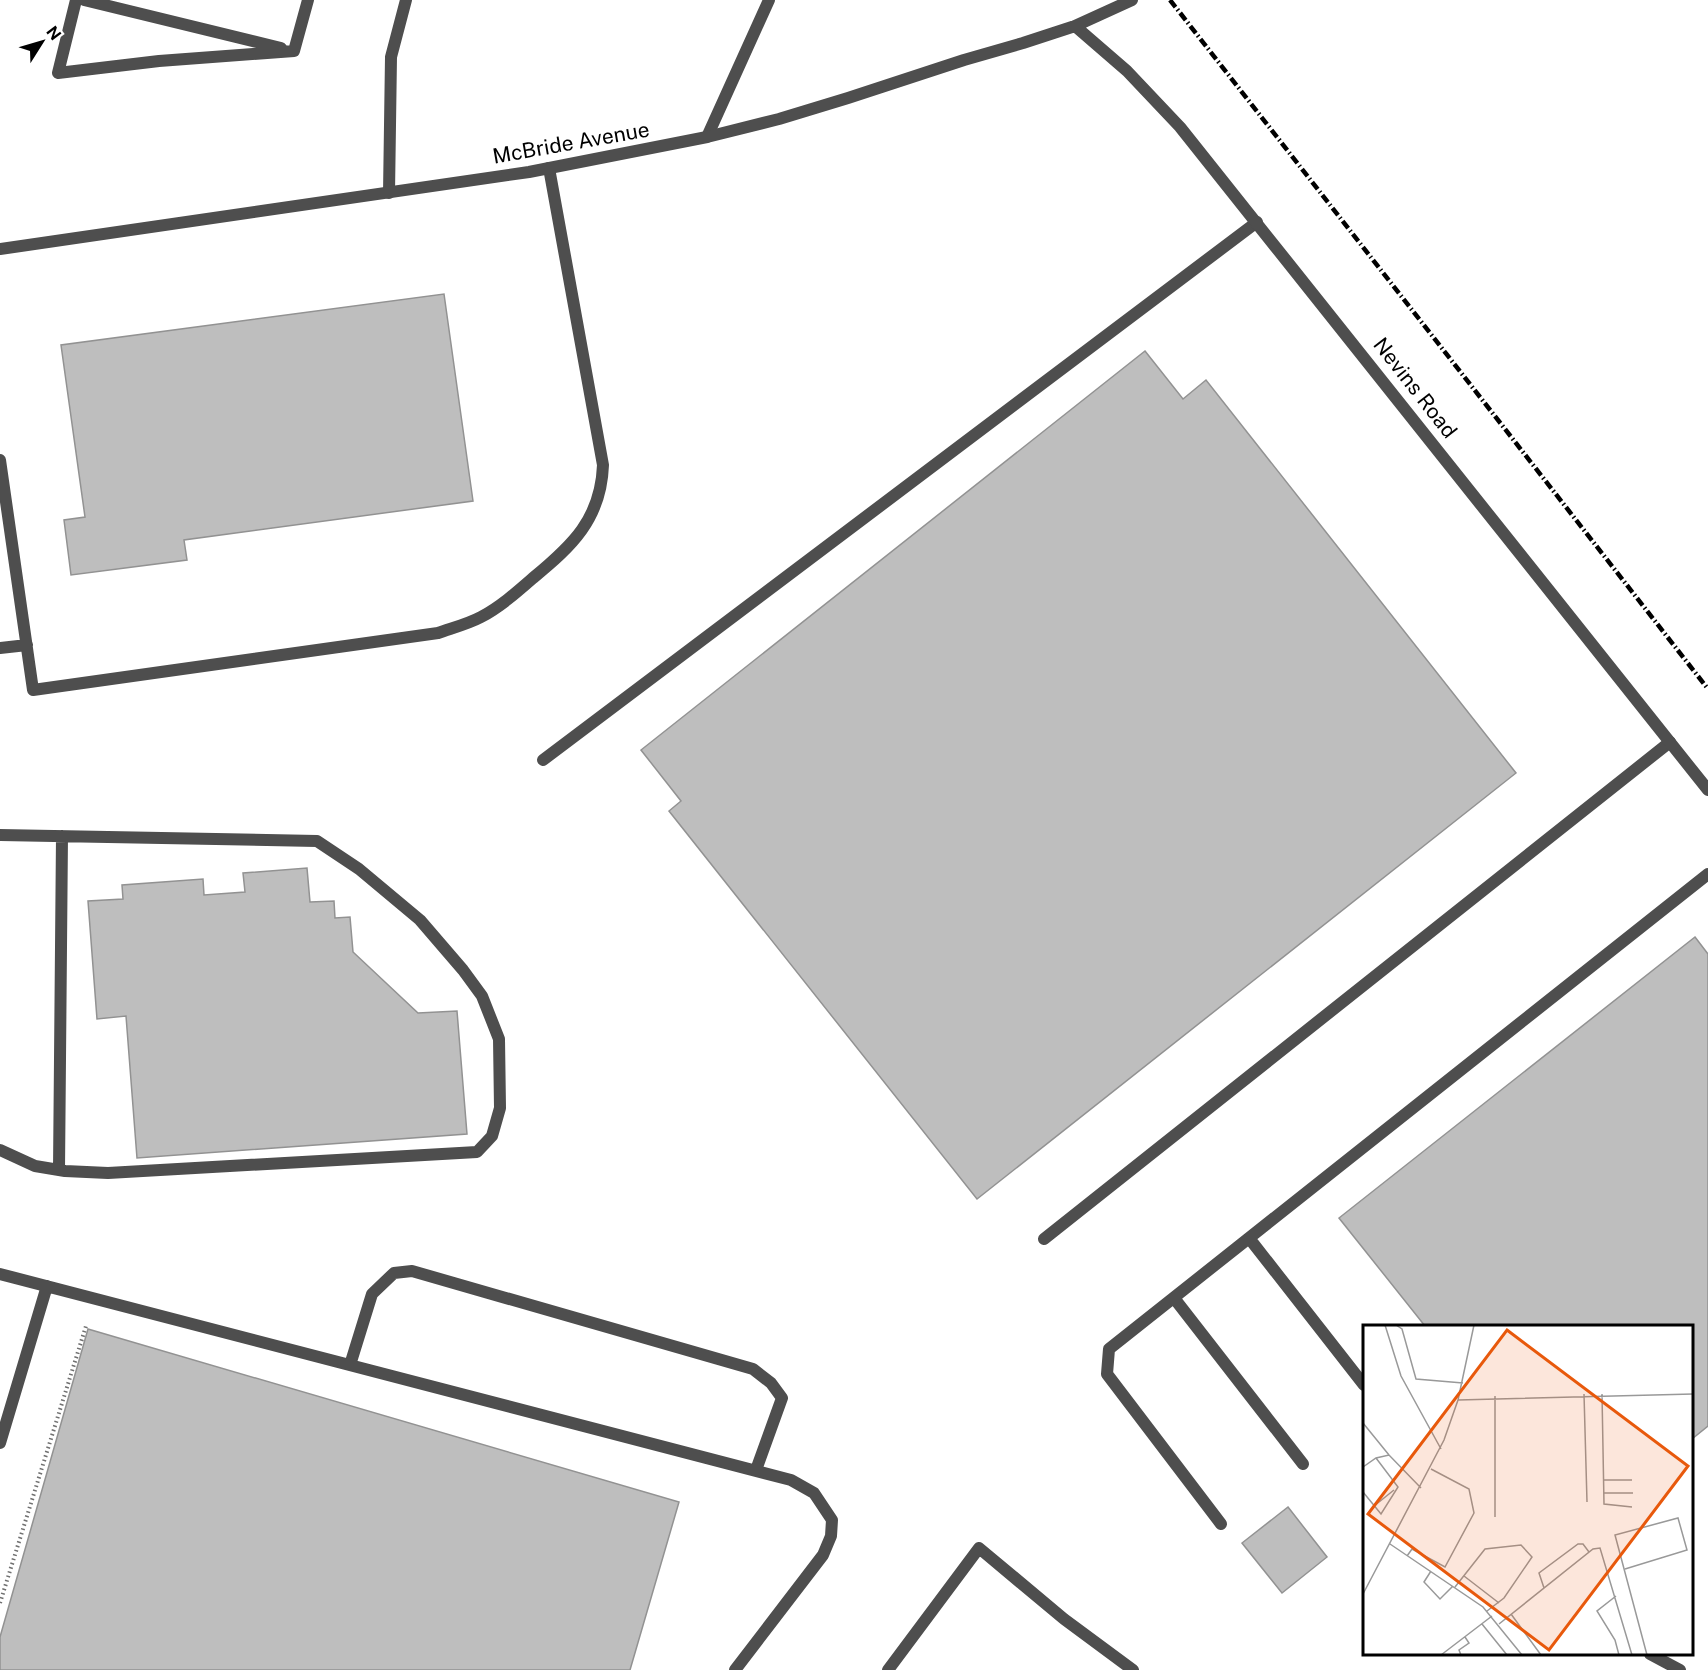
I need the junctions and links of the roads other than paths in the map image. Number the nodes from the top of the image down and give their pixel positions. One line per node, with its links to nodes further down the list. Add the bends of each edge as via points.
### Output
1 (76, 0): 8 (street, via 58,73)
2 (84, 0): 8 (street)
3 (308, 0): 8 (street)
4 (406, 0): 11 (street, via 391,57)
5 (769, 0): 9 (street)
6 (1132, 0): 7 (street, McBride Avenue)
7 (1075, 26): 9 (street, McBride Avenue, via 779,119); 12 (street, Nevins Road, via 1153,96)
8 (294, 51)
9 (707, 137): 10 (street, McBride Avenue)
10 (549, 168): 11 (street, McBride Avenue); 15 (street, via 603,465 597,502 582,533 564,552 480,617 438,633 33,690)
11 (389, 193): 13 (street, McBride Avenue)
12 (1257, 222): 17 (street, Nevins Road); 18 (street)
13 (0, 249)
14 (0, 459): 15 (street)
15 (27, 645): 16 (street)
16 (0, 648)
17 (1670, 742): 19 (street, Nevins Road); 26 (street)
18 (543, 760)
19 (1708, 790)
20 (0, 835): 21 (street)
21 (62, 836): 24 (street); 24 (street, via 316,841 359,869 420,920 482,996 499,1039 500,1108 492,1136 477,1152 108,1173)
22 (1708, 874): 25 (street)
23 (0, 1150): 24 (street, via 35,1166)
24 (59, 1170)
25 (1249, 1238): 29 (street); 31 (street)
26 (1044, 1239)
27 (0, 1274): 28 (street)
28 (47, 1286): 30 (street); 32 (street)
29 (1174, 1298): 33 (street); 35 (street, via 1109,1349 1107,1374)
30 (350, 1365): 34 (street); 34 (street, via 372,1294 394,1273 412,1271 753,1369 782,1398)
31 (1363, 1383)
32 (0, 1443)
33 (1303, 1464)
34 (756, 1470): 37 (street, via 791,1480 814,1493 832,1520 831,1536 823,1555)
35 (1221, 1524)
36 (1654, 1655): 40 (street)
37 (735, 1670)
38 (888, 1670): 39 (street, via 979,1548)
39 (1133, 1670)
40 (1680, 1670)

